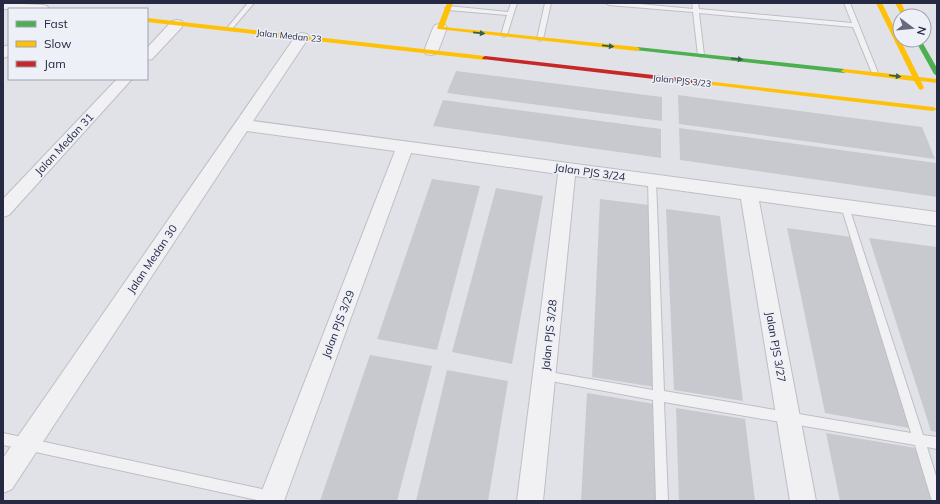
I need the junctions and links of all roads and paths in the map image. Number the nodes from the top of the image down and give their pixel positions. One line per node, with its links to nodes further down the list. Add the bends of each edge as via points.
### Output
1 (251, 3): 17 (lane)
2 (514, 3): 12 (lane)
3 (548, 3): 20 (lane)
4 (609, 3): 11 (lane)
5 (695, 3): 11 (lane)
6 (847, 3): 15 (lane)
7 (878, 3): 27 (main road)
8 (3, 5): 10 (street)
9 (449, 5): 12 (lane); 16 (main road)
10 (32, 8)
11 (696, 11): 15 (lane); 24 (lane)
12 (511, 14): 18 (lane)
13 (148, 20): 14 (main road, Jalan Medan 23)
14 (177, 24): 17 (main road, Jalan Medan 23); 23 (street)
15 (856, 25): 25 (lane)
16 (440, 28): 18 (main road, one-way to 18); 22 (street)
17 (229, 30): 19 (main road, Jalan Medan 23)
18 (504, 35): 20 (main road)
19 (302, 37): 22 (main road, Jalan Medan 23); 31 (street, Jalan Medan 30)
20 (540, 39): 24 (main road, one-way to 24)
21 (922, 48): 26 (main road)
22 (431, 51): 30 (main road, Jalan PJS 3/23)
23 (148, 55)
24 (702, 55): 25 (main road, one-way to 25)
25 (876, 74): 27 (main road, one-way to 27)
26 (937, 74)
27 (916, 78): 29 (main road); 30 (main road)
28 (124, 80): 37 (street, Jalan Medan 31)
29 (937, 81)
30 (935, 113)
31 (243, 125): 32 (street, Jalan PJS 3/24); 45 (street, Jalan Medan 30)
32 (405, 147): 33 (street, Jalan PJS 3/24); 48 (street, Jalan PJS 3/29)
33 (567, 168): 34 (street, Jalan PJS 3/24); 39 (street, Jalan PJS 3/28)
34 (652, 180): 35 (street, Jalan PJS 3/24); 40 (lane)
35 (749, 193): 36 (street, Jalan PJS 3/24); 41 (street, Jalan PJS 3/27)
36 (845, 206): 38 (street, Jalan PJS 3/24); 43 (lane)
37 (3, 210)
38 (937, 219)
39 (544, 376): 40 (lane); 49 (street, Jalan PJS 3/28)
40 (659, 396): 41 (lane); 50 (lane)
41 (789, 418): 43 (lane); 51 (street, Jalan PJS 3/27)
42 (3, 439): 45 (lane)
43 (919, 440): 44 (lane); 47 (lane)
44 (937, 443)
45 (27, 445): 46 (street, Jalan Medan 30); 48 (lane)
46 (3, 480)
47 (937, 498)
48 (272, 499)
49 (530, 501)
50 (662, 501)
51 (803, 501)

